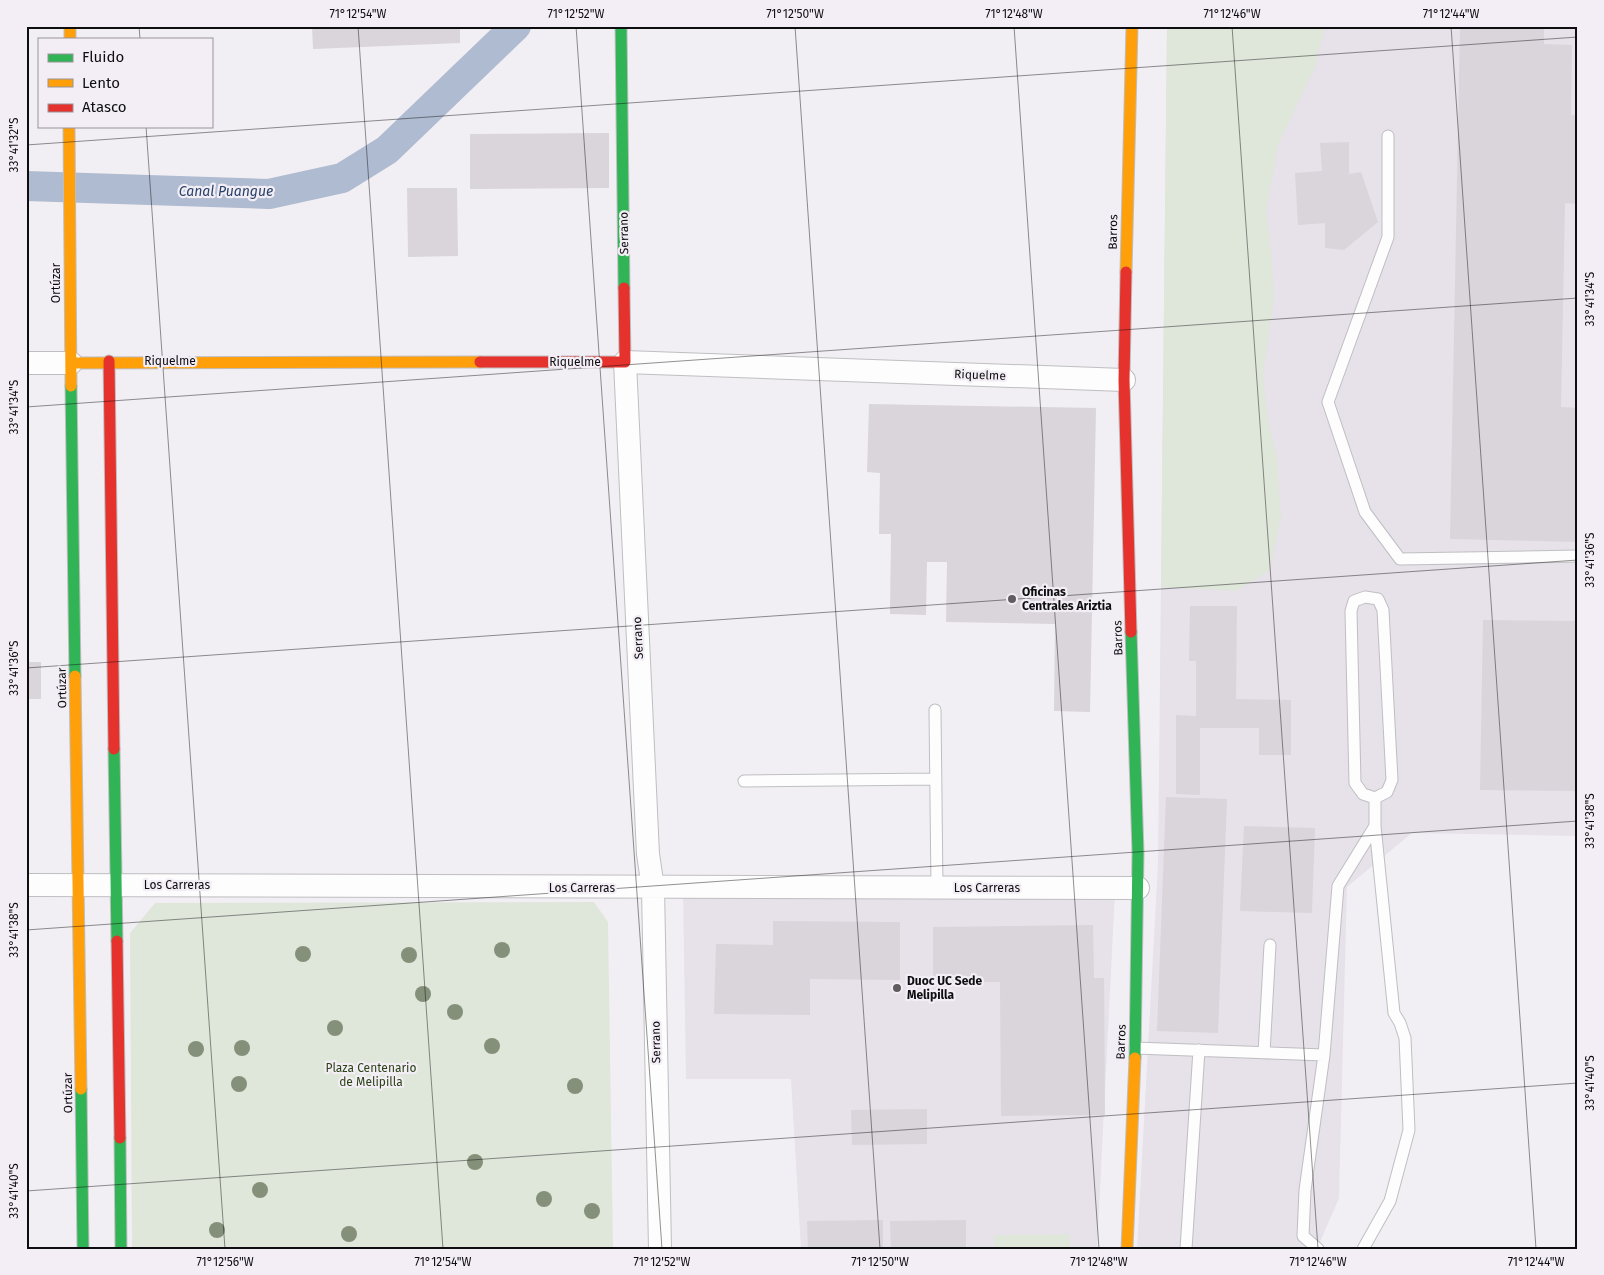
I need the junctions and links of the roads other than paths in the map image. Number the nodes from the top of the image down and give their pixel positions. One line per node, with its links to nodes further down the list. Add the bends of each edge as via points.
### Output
1 (621, 26): 7 (main road, Serrano)
2 (1132, 26): 9 (main road, Barros)
3 (70, 128): 6 (main road, Ortúzar)
4 (1388, 136): 10 (lane, via 1388,237 1328,402 1365,512 1400,558)
5 (109, 361): 6 (main road, Riquelme); 7 (main road, Riquelme); 18 (main road)
6 (70, 362): 8 (street, Riquelme); 16 (main road, Ortúzar)
7 (625, 362): 9 (street, Riquelme); 19 (street, Serrano, via 648,854)
8 (26, 363)
9 (1124, 380): 21 (main road, Barros)
10 (1578, 556)
11 (935, 710): 12 (lane)
12 (936, 779): 13 (lane); 20 (lane)
13 (744, 781)
14 (1375, 798): 14 (lane, via 1388,792 1392,780 1391,752 1383,610 1378,599 1365,597 1354,601 1351,611 1355,783 1363,794); 15 (lane)
15 (1374, 826): 26 (lane, via 1338,886); 33 (lane, via 1394,1013 1405,1038 1409,1130 1390,1201)
16 (79, 884): 17 (street, Los Carreras); 18 (street, Los Carreras); 27 (main road, Ortúzar)
17 (26, 885)
18 (116, 885): 19 (street, Los Carreras); 28 (main road)
19 (653, 888): 20 (street, Los Carreras); 29 (street, Serrano)
20 (937, 888): 21 (street, Los Carreras)
21 (1138, 888): 23 (main road, Barros)
22 (1270, 945): 25 (lane)
23 (1135, 1048): 24 (lane); 30 (main road, Barros)
24 (1199, 1050): 25 (lane); 31 (lane)
25 (1264, 1053): 26 (lane)
26 (1324, 1055): 32 (lane, via 1305,1190 1303,1236)
27 (83, 1249)
28 (120, 1249)
29 (660, 1249)
30 (1127, 1249)
31 (1186, 1249)
32 (1318, 1249)
33 (1363, 1249)

